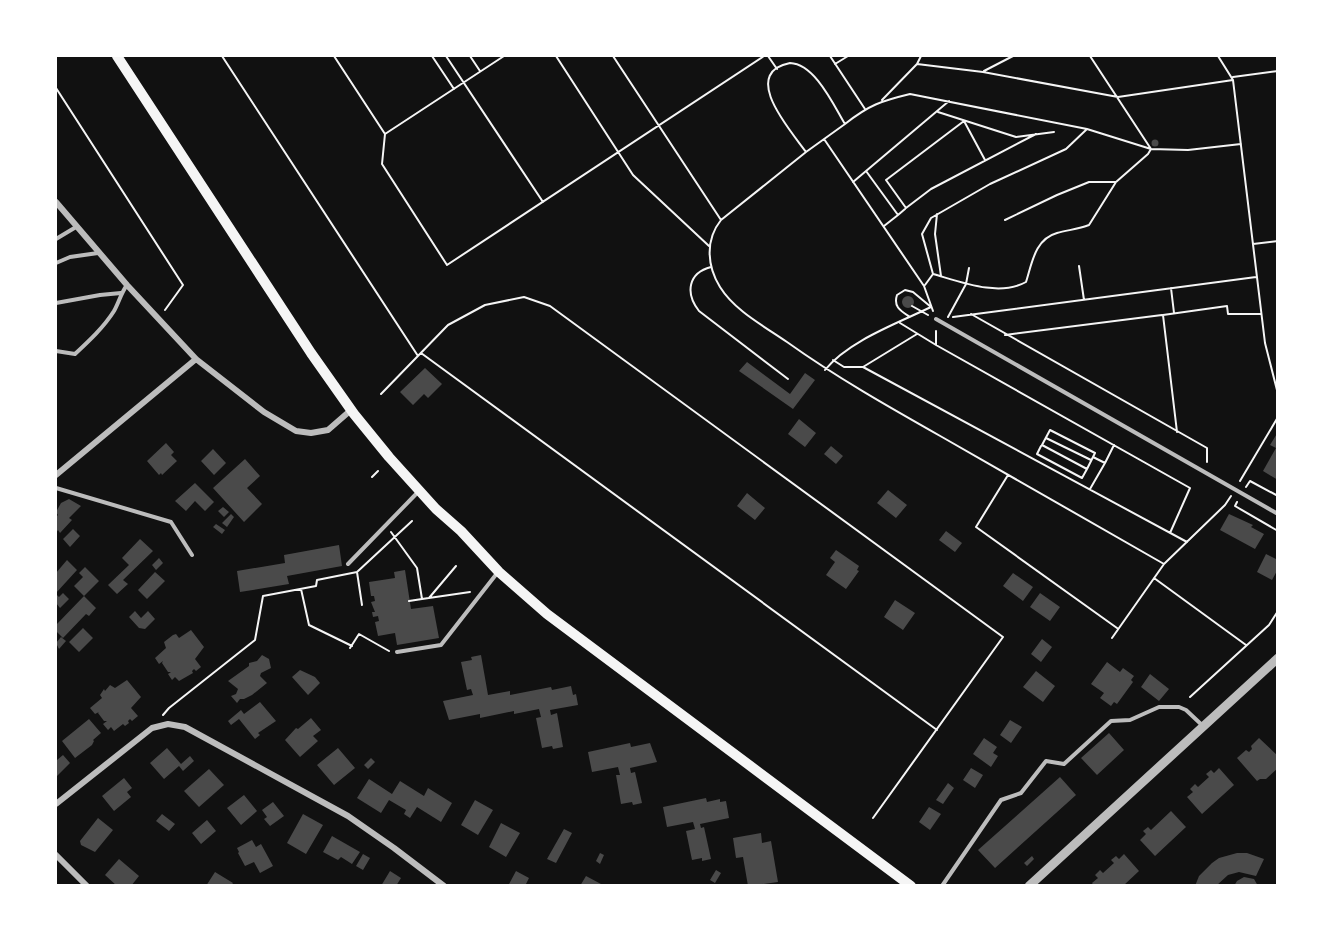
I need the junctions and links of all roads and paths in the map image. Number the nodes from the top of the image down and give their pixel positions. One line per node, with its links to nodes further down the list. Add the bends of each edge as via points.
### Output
1 (117, 56): 105 (main road)
2 (222, 56): 97 (path)
3 (334, 56): 37 (path)
4 (432, 56): 26 (path)
5 (447, 56): 24 (path)
6 (470, 56): 20 (path)
7 (504, 56): 20 (path)
8 (555, 56): 43 (path)
9 (613, 56): 34 (path)
10 (766, 56): 19 (path); 34 (path)
11 (830, 56): 17 (path)
12 (848, 56): 17 (path)
13 (921, 56): 18 (path)
14 (1013, 56): 22 (path)
15 (1090, 56): 27 (path)
16 (1218, 56): 23 (path)
17 (835, 64): 30 (path)
18 (917, 64): 22 (path); 28 (path)
19 (777, 69): 33 (path, via 797,63 808,69); 42 (path, via 768,83 769,96)
20 (480, 71): 24 (path)
21 (1278, 71): 23 (path)
22 (983, 72): 27 (path)
23 (1232, 79): 27 (path); 40 (path)
24 (464, 82): 26 (path); 49 (path)
25 (56, 88): 89 (path, via 183,285)
26 (454, 89): 37 (path)
27 (1118, 97): 41 (path)
28 (882, 100): 29 (path, via 910,94); 30 (path)
29 (949, 101): 31 (path); 35 (path)
30 (865, 109): 33 (path)
31 (936, 112): 32 (path); 45 (path)
32 (964, 121): 38 (path, via 1009,135); 44 (path); 50 (path, via 886,180)
33 (845, 123): 39 (path)
34 (659, 125): 43 (path); 53 (path)
35 (1087, 129): 41 (path); 51 (path, via 1066,149)
36 (1054, 132): 38 (path)
37 (386, 134): 49 (path, via 382,164 447,265)
38 (1036, 134): 44 (path)
39 (824, 139): 42 (path); 46 (path)
40 (1241, 144): 41 (path, via 1188,150); 59 (path)
41 (1151, 149): 47 (path)
42 (806, 152): 53 (path)
43 (618, 153): 49 (path); 60 (path, via 633,175)
44 (985, 160): 50 (path, via 931,189)
45 (866, 171): 46 (path); 52 (path)
46 (853, 182): 56 (path)
47 (1116, 182): 54 (path, via 1089,182); 69 (path, via 1089,225 1045,239 1034,255 1026,282 1006,287)
48 (56, 202): 55 (street)
49 (543, 202)
50 (906, 208): 52 (path)
51 (937, 214): 66 (path, via 922,234); 67 (path, via 935,234)
52 (898, 215): 56 (path)
53 (721, 220): 60 (path)
54 (1005, 220)
55 (76, 227): 57 (lane); 61 (street)
56 (884, 227): 71 (path)
57 (56, 238)
58 (1278, 240): 59 (path)
59 (1253, 244): 68 (path)
60 (708, 246): 64 (path)
61 (99, 253): 62 (lane, via 70,256); 70 (street)
62 (56, 263)
63 (1079, 266): 76 (path)
64 (711, 267): 101 (path, via 726,296); 102 (path, via 701,270 690,284 694,304)
65 (969, 268): 69 (path)
66 (933, 274): 67 (path); 71 (path)
67 (941, 276): 69 (path)
68 (1256, 277): 72 (path); 85 (path)
69 (966, 284): 88 (path)
70 (127, 285): 73 (lane); 89 (street)
71 (924, 286): 79 (path)
72 (1171, 288): 76 (path); 83 (path)
73 (121, 293): 77 (lane); 95 (lane, via 114,311 75,354)
74 (914, 293): 75 (path); 79 (path); 82 (path, via 905,290 897,295 896,307)
75 (911, 298)
76 (1084, 300): 84 (path)
77 (56, 303)
78 (912, 306): 81 (path)
79 (931, 307): 81 (path); 90 (path)
80 (904, 308): 82 (path)
81 (922, 311): 87 (path); 90 (path)
82 (902, 312): 87 (path)
83 (1174, 313): 85 (path, via 1227,306 1228,314); 86 (path)
84 (970, 314): 88 (path); 93 (path)
85 (1262, 314): 104 (path)
86 (1163, 315): 93 (path); 107 (path)
87 (910, 317): 91 (path)
88 (948, 317): 90 (path)
89 (158, 319): 98 (street)
90 (936, 319): 94 (path); 115 (lane)
91 (899, 323): 92 (path); 99 (path)
92 (917, 334): 94 (path); 100 (path)
93 (1005, 334): 107 (path)
94 (936, 345): 110 (path)
95 (56, 351)
96 (421, 353): 97 (path); 155 (path); 155 (path, via 448,325 484,305 524,297 550,306 1003,638)
97 (418, 356): 103 (path)
98 (196, 359): 105 (street, via 296,432 328,430); 116 (street)
99 (833, 360): 100 (path, via 844,367); 101 (path)
100 (863, 367): 121 (path)
101 (825, 370): 117 (path)
102 (788, 380)
103 (381, 394)
104 (1278, 394)
105 (351, 410): 123 (main road)
106 (1278, 417): 122 (path)
107 (1177, 432): 115 (path, via 1207,448)
108 (1046, 438): 109 (path); 111 (path); 111 (path, via 1050,430 1095,453)
109 (1042, 446): 113 (path); 113 (path, via 1037,454 1082,478)
110 (1114, 446): 112 (path); 130 (path, via 1190,488)
111 (1092, 459): 112 (path); 113 (path)
112 (1105, 463): 121 (path)
113 (1087, 469)
114 (378, 471): 118 (path)
115 (1207, 474): 122 (lane)
116 (56, 475)
117 (1008, 475): 135 (path); 147 (path, via 976,527)
118 (372, 477)
119 (1250, 480): 124 (path)
120 (56, 488): 133 (lane, via 171,522)
121 (1090, 489): 130 (path)
122 (1235, 490): 126 (lane); 132 (path)
123 (419, 491): 128 (lane); 138 (main road)
124 (1278, 496)
125 (1235, 506): 129 (path)
126 (1278, 514)
127 (412, 521): 131 (path)
128 (384, 526): 131 (path); 134 (lane)
129 (1278, 531)
130 (1170, 532): 132 (path)
131 (395, 537): 137 (path); 143 (path, via 417,568)
132 (1187, 542): 135 (path)
133 (192, 555)
134 (348, 564)
135 (1164, 564): 139 (path)
136 (456, 566): 142 (path)
137 (357, 572): 140 (path, via 317,580 316,586); 145 (path)
138 (499, 572): 141 (lane); 161 (main road, via 607,660)
139 (1154, 578): 147 (path); 149 (path)
140 (301, 589): 150 (path, via 309,625 351,647 359,634 387,651); 154 (path, via 263,596 255,640 169,708)
141 (483, 591): 142 (path); 150 (lane, via 441,645)
142 (429, 598): 143 (path)
143 (422, 599): 144 (path)
144 (409, 601)
145 (362, 605)
146 (1278, 611): 149 (path)
147 (1118, 629): 148 (path)
148 (1112, 638)
149 (1247, 645): 152 (path)
150 (397, 652)
151 (1278, 658): 153 (street)
152 (1190, 697)
153 (1203, 727): 162 (lane, via 1179,706 1159,706 1131,720 1111,721 1064,764 1046,761 1021,793 1001,800); 163 (street)
154 (152, 728): 156 (street); 160 (street, via 168,724 184,727 348,816)
155 (937, 730): 157 (path)
156 (56, 804)
157 (873, 818)
158 (56, 855): 159 (street)
159 (87, 885)
160 (444, 885)
161 (911, 885)
162 (942, 885)
163 (1029, 885)

